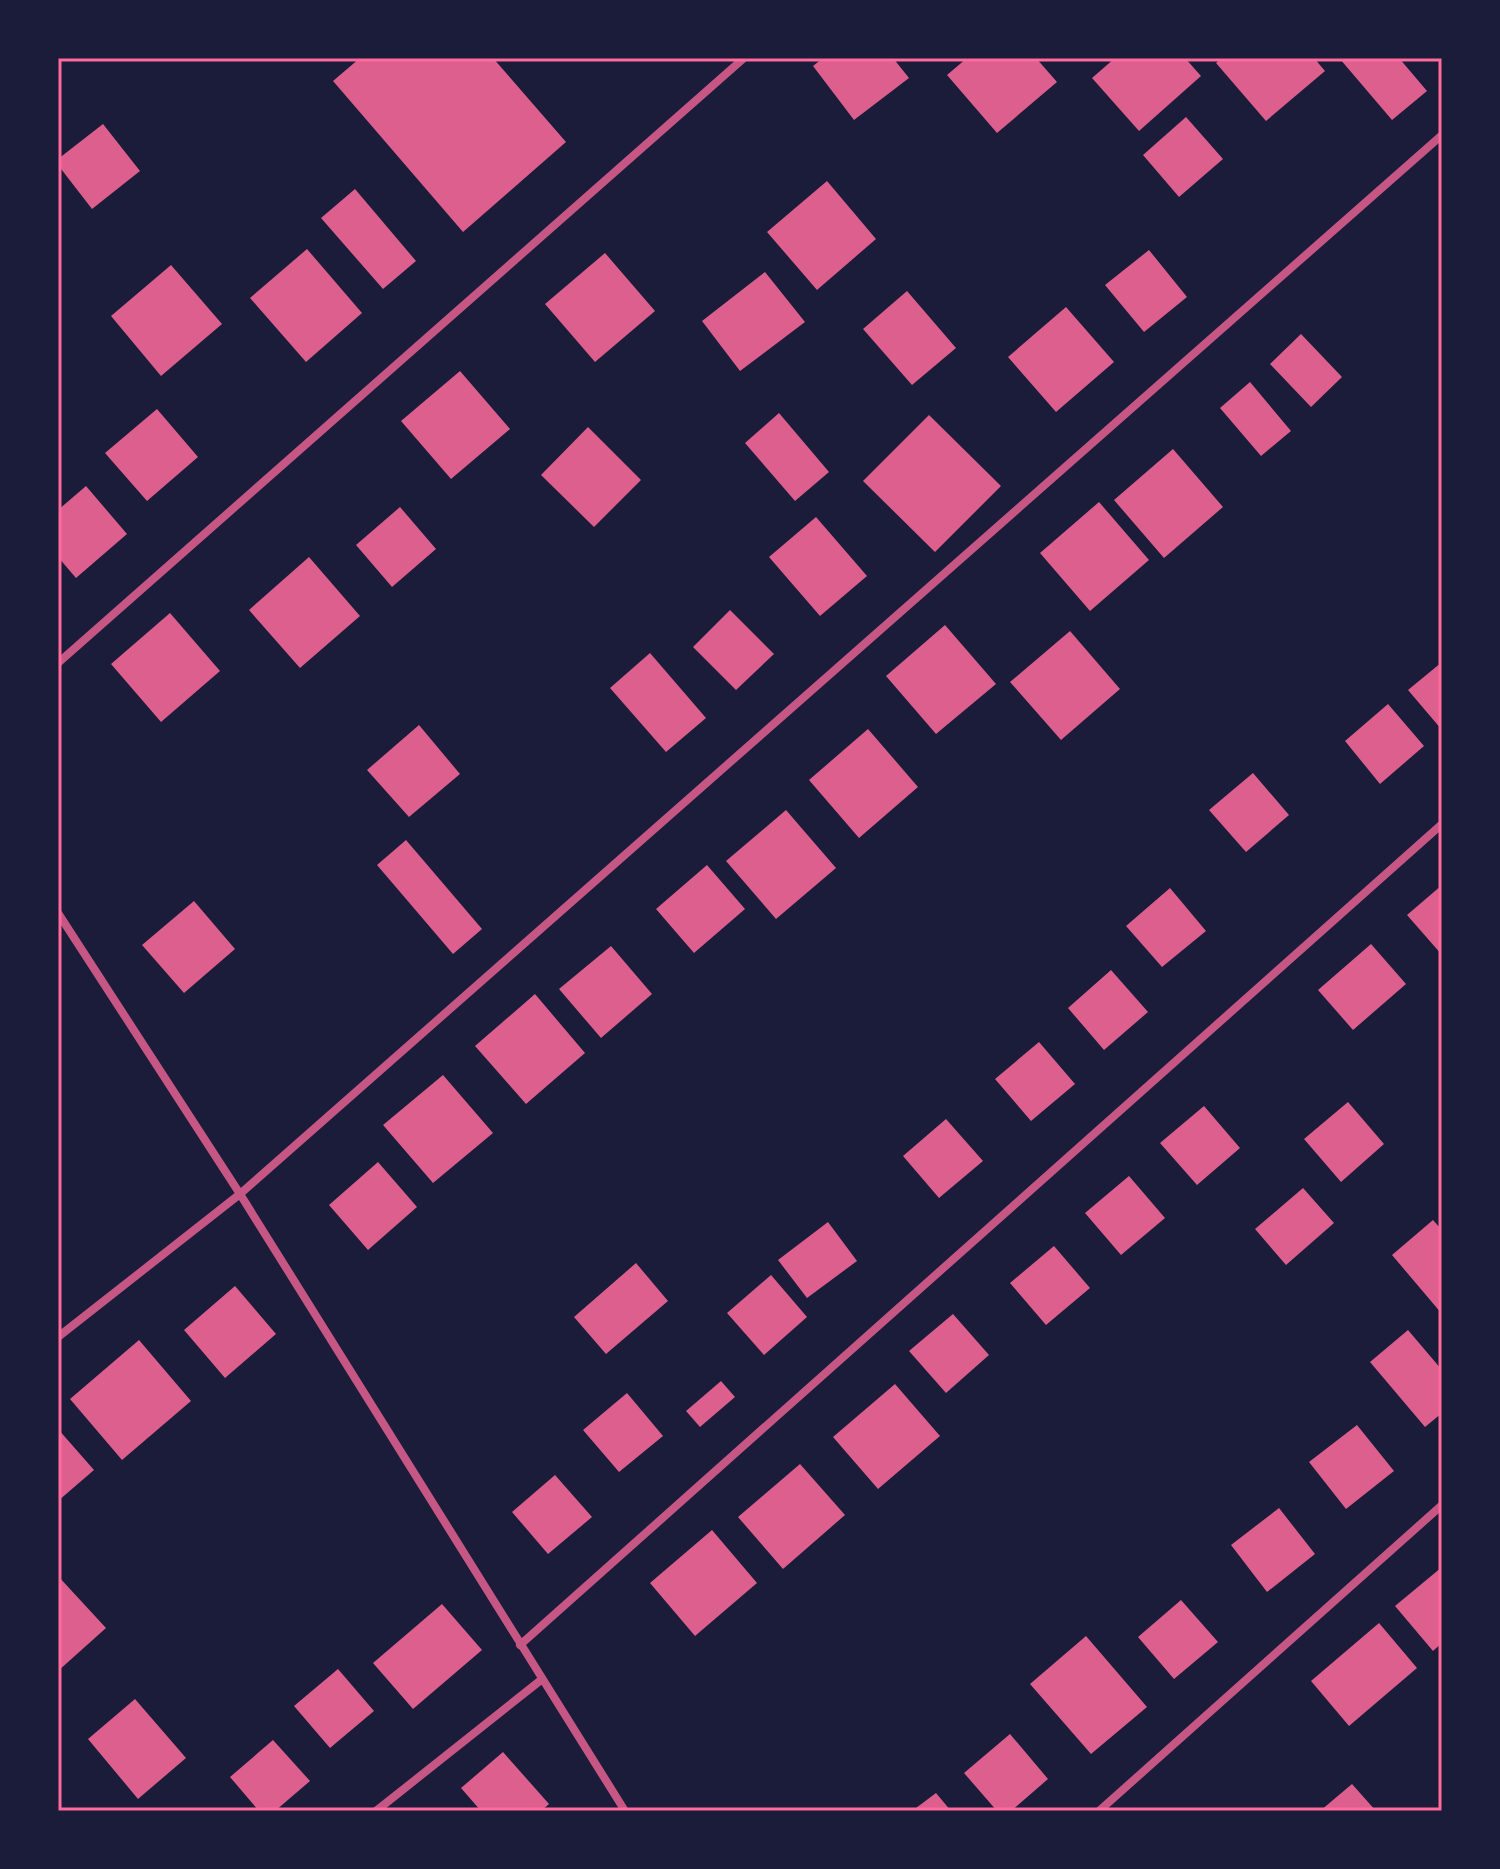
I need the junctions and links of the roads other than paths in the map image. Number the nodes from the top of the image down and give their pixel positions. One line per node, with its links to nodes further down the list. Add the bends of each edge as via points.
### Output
1 (744, 58): 3 (street)
2 (1442, 135): 6 (street)
3 (58, 663)
4 (1442, 824): 9 (street)
5 (58, 913): 6 (street)
6 (240, 1194): 7 (street); 9 (street)
7 (58, 1337)
8 (1442, 1505): 13 (street)
9 (520, 1645): 10 (street)
10 (541, 1680): 11 (street); 12 (street)
11 (376, 1811)
12 (625, 1811)
13 (1099, 1811)

